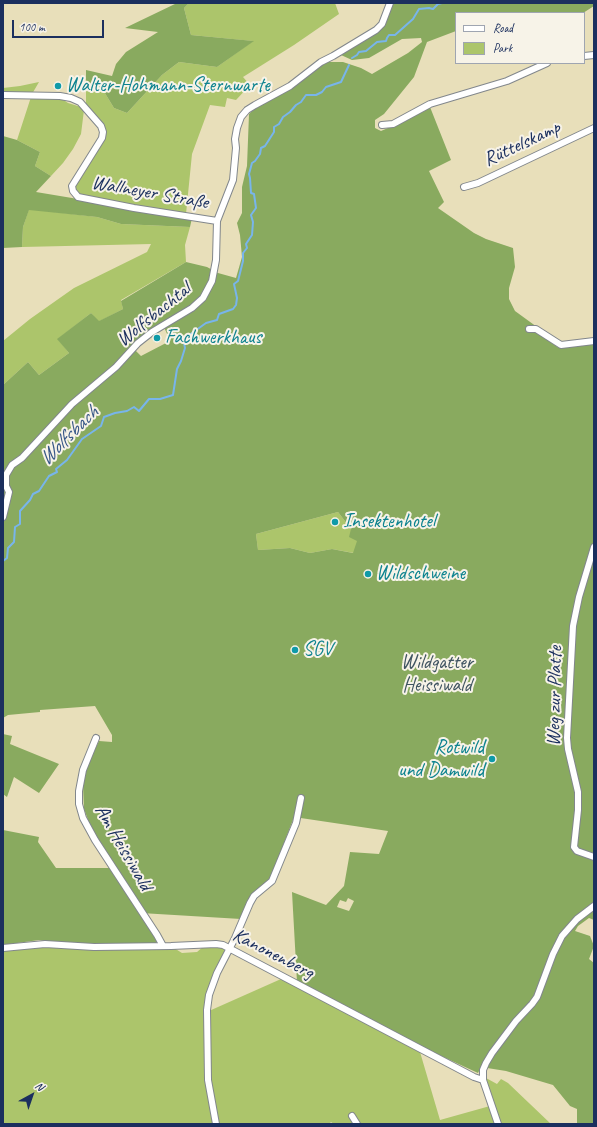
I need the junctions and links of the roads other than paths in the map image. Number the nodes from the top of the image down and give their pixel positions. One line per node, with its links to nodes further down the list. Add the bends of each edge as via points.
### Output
1 (390, 3): 7 (street, Wolfsbachtal, via 382,24 376,30 321,62 290,86 247,110 241,117 235,139 233,180)
2 (545, 64): 4 (street, via 507,81 430,104 393,124)
3 (3, 95): 7 (street, Wallneyer Straße, via 71,98 80,102 101,126 102,138 72,186 78,197)
4 (382, 125)
5 (594, 128): 6 (street, Rüttelskamp, via 478,183)
6 (464, 187)
7 (217, 220): 10 (street, Wolfsbachtal, via 216,260 212,281 203,298 138,343 116,367 72,404 22,458 12,465 6,475 9,492)
8 (529, 329): 9 (street, via 536,330 561,345)
9 (594, 341)
10 (3, 517)
11 (594, 547): 14 (street, Weg zur Platte, via 573,626 567,738 578,792 574,847 577,851)
12 (96, 738): 16 (street, Am Heissiwald, via 83,770 79,791 83,818)
13 (301, 798): 18 (street, via 296,823 272,881 254,896)
14 (594, 857)
15 (594, 906): 19 (street, via 568,928 556,946 537,996 492,1053 483,1070)
16 (162, 946): 17 (street, Kanonenberg, via 94,947 45,944); 18 (street, Kanonenberg, via 216,944)
17 (3, 948)
18 (229, 948): 19 (street, Kanonenberg); 21 (street, via 209,995 207,1010 208,1080)
19 (483, 1080): 23 (street)
20 (352, 1116): 22 (street)
21 (216, 1124)
22 (357, 1124)
23 (498, 1124)

